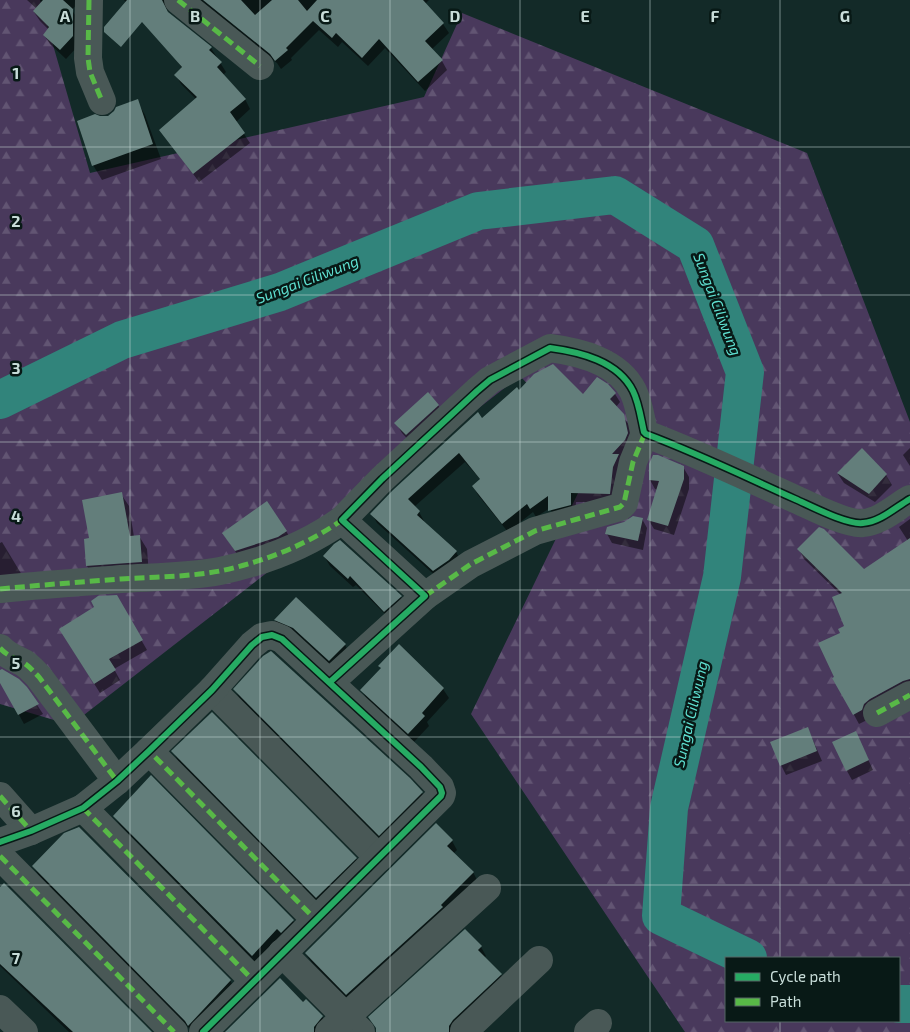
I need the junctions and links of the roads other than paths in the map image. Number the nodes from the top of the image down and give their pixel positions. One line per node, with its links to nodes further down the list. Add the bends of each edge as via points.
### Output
1 (89, 0): 4 (street, via 88,58 90,72)
2 (178, 0): 3 (street)
3 (260, 66)
4 (102, 100)
5 (645, 433): 6 (street, via 848,521 862,524 876,520); 7 (street, via 634,393 616,370 585,355 550,348 490,380 470,396); 9 (street, via 633,462 624,503 620,507 535,531 471,564)
6 (910, 499)
7 (342, 520): 8 (street, via 293,547 255,562 219,571); 9 (street)
8 (0, 589)
9 (425, 596): 11 (street)
10 (0, 648): 16 (street, via 39,677)
11 (330, 682): 12 (street, via 282,639 272,634 252,645); 22 (street, via 442,790 441,796)
12 (212, 690): 15 (street); 22 (street)
13 (910, 695): 14 (street)
14 (877, 714)
15 (149, 751): 16 (street); 24 (street)
16 (117, 781): 18 (street)
17 (0, 796): 19 (street)
18 (83, 808): 19 (street); 27 (street)
19 (31, 831): 20 (street)
20 (0, 842)
21 (0, 856): 31 (street)
22 (379, 858): 24 (street)
23 (487, 888): 29 (street)
24 (316, 920): 25 (street)
25 (282, 954): 27 (street); 29 (street)
26 (540, 960): 33 (street)
27 (254, 981): 32 (street)
28 (0, 1009): 30 (street)
29 (345, 1027)
30 (24, 1032)
31 (174, 1032)
32 (202, 1032)
33 (464, 1032)

